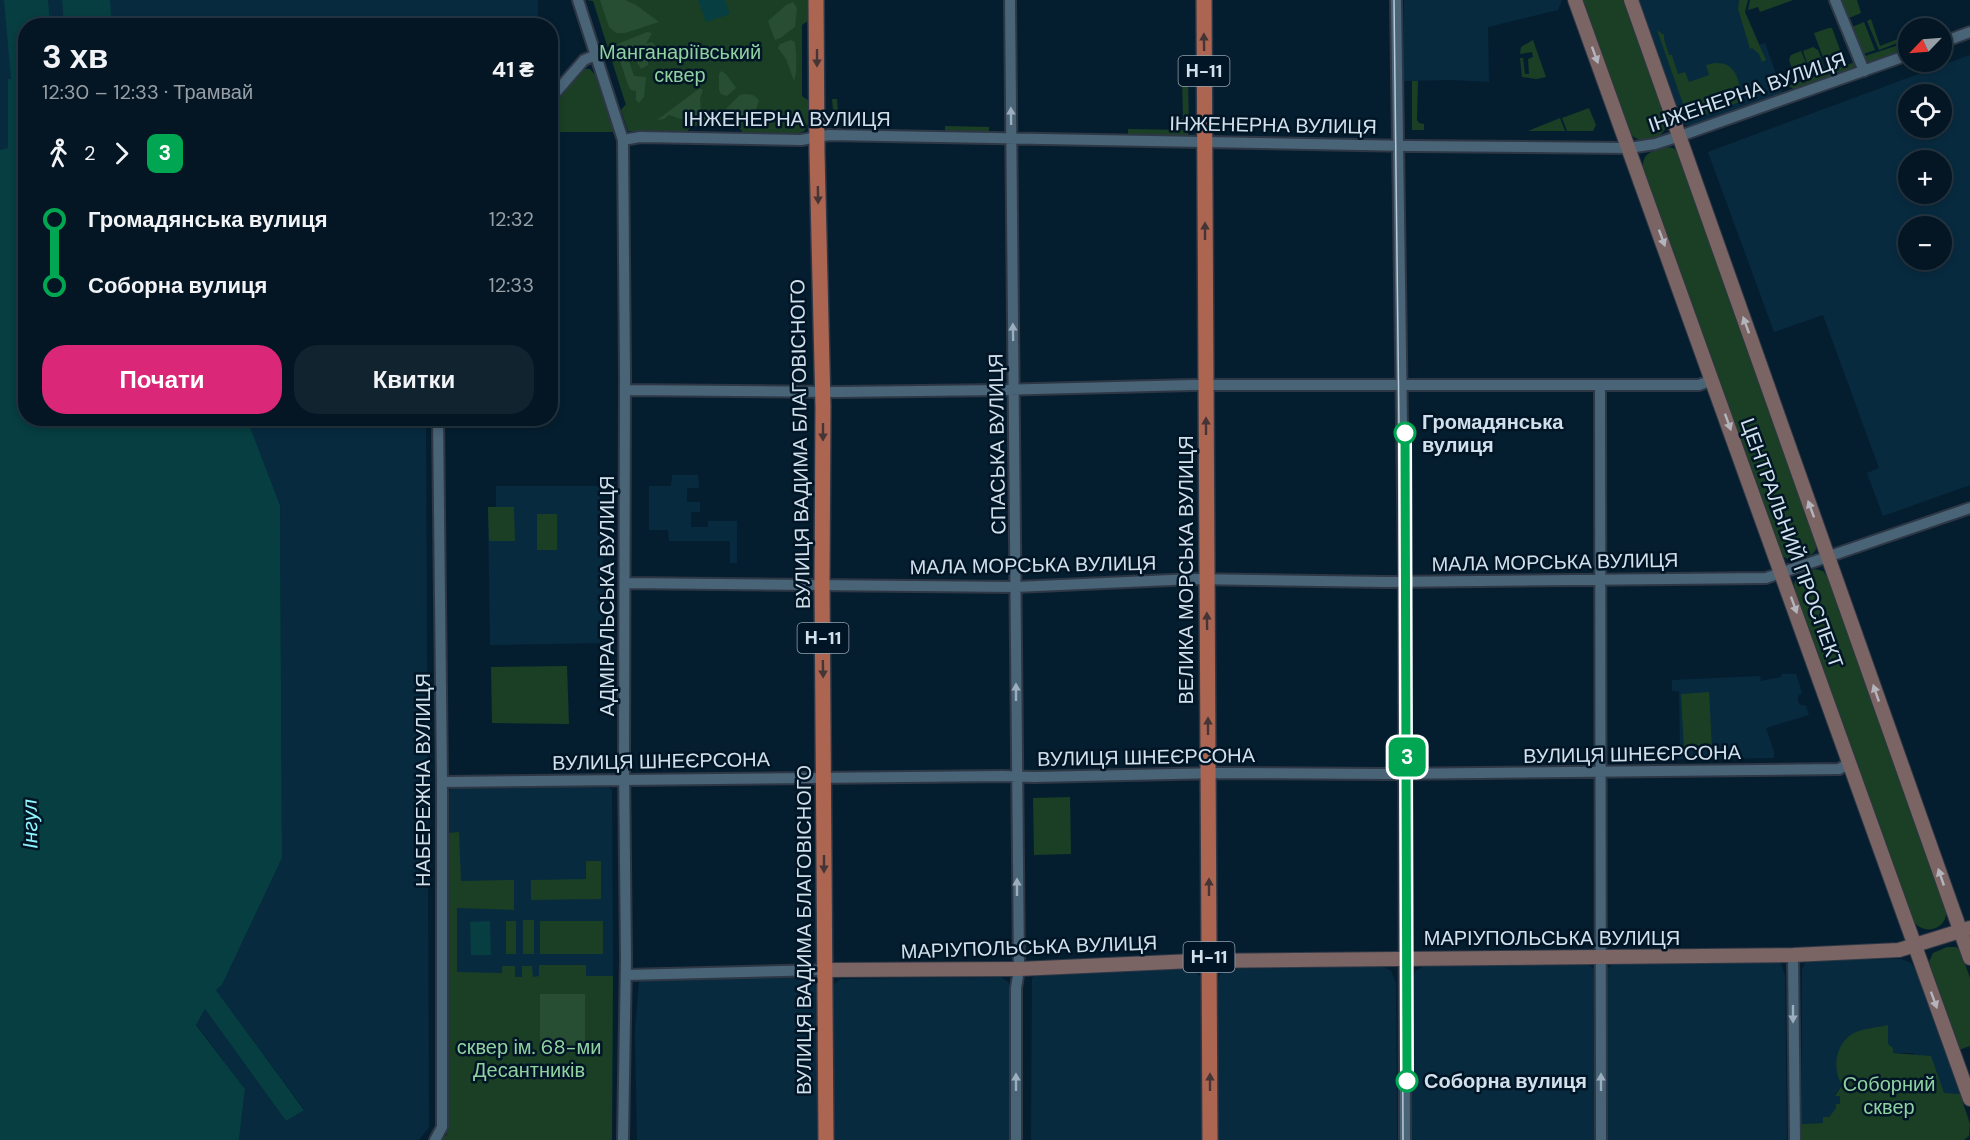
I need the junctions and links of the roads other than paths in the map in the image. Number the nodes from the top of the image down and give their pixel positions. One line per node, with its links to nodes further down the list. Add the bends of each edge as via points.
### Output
1 (578, 0): 11 (street)
2 (816, 0): 16 (main road, ВУЛИЦЯ ВАДИМА БЛАГОВІСНОГО / Н-11, one-way to 16)
3 (1010, 0): 17 (street, СПАСЬКА ВУЛИЦЯ, one-way to 3)
4 (1204, 0): 19 (main road, ВЕЛИКА МОРСЬКА ВУЛИЦЯ / Н-11, one-way to 4)
5 (1396, 0): 20 (street)
6 (1575, 0): 21 (main road, ЦЕНТРАЛЬНИЙ ПРОСПЕКТ, one-way to 21)
7 (1631, 0): 15 (main road, ЦЕНТРАЛЬНИЙ ПРОСПЕКТ)
8 (1836, 0): 13 (street)
9 (1970, 32): 10 (street)
10 (1952, 39)
11 (596, 56): 14 (street, via 584,60); 18 (street, АДМІРАЛЬСЬКА ВУЛИЦЯ)
12 (1898, 59): 13 (street, ІНЖЕНЕРНА ВУЛИЦЯ)
13 (1864, 71): 15 (street, ІНЖЕНЕРНА ВУЛИЦЯ)
14 (558, 90)
15 (1680, 136): 21 (street, ІНЖЕНЕРНА ВУЛИЦЯ); 31 (main road, ЦЕНТРАЛЬНИЙ ПРОСПЕКТ, one-way to 15)
16 (817, 137): 17 (street, ІНЖЕНЕРНА ВУЛИЦЯ); 18 (street, ІНЖЕНЕРНА ВУЛИЦЯ); 27 (main road, ВУЛИЦЯ ВАДИМА БЛАГОВІСНОГО / Н-11, one-way to 27)
17 (1011, 138): 19 (street, ІНЖЕНЕРНА ВУЛИЦЯ); 28 (street, СПАСЬКА ВУЛИЦЯ, one-way to 17)
18 (623, 140): 26 (street, АДМІРАЛЬСЬКА ВУЛИЦЯ)
19 (1205, 142): 20 (street, ІНЖЕНЕРНА ВУЛИЦЯ); 23 (main road, ВЕЛИКА МОРСЬКА ВУЛИЦЯ / Н-11, one-way to 19)
20 (1397, 146): 21 (street, ІНЖЕНЕРНА ВУЛИЦЯ); 25 (street)
21 (1629, 148): 22 (main road, ЦЕНТРАЛЬНИЙ ПРОСПЕКТ, one-way to 22)
22 (1712, 380): 24 (street, via 1699,385); 32 (main road, ЦЕНТРАЛЬНИЙ ПРОСПЕКТ, one-way to 32)
23 (1206, 385): 25 (street); 28 (street); 33 (main road, ВЕЛИКА МОРСЬКА ВУЛИЦЯ / Н-11, one-way to 23)
24 (1600, 385): 25 (street); 34 (street)
25 (1402, 386): 35 (street)
26 (625, 390): 27 (street); 36 (street, АДМІРАЛЬСЬКА ВУЛИЦЯ)
27 (823, 390): 28 (street); 37 (main road, ВУЛИЦЯ ВАДИМА БЛАГОВІСНОГО / Н-11, one-way to 37)
28 (1014, 390): 38 (street, СПАСЬКА ВУЛИЦЯ)
29 (438, 426): 46 (street, НАБЕРЕЖНА ВУЛИЦЯ)
30 (1970, 508): 31 (street, МАЛА МОРСЬКА ВУЛИЦЯ)
31 (1828, 556): 32 (street, МАЛА МОРСЬКА ВУЛИЦЯ); 47 (main road, ЦЕНТРАЛЬНИЙ ПРОСПЕКТ, one-way to 31)
32 (1782, 573): 34 (street, МАЛА МОРСЬКА ВУЛИЦЯ, via 1761,578); 39 (main road, ЦЕНТРАЛЬНИЙ ПРОСПЕКТ, one-way to 39)
33 (1207, 579): 35 (street, МАЛА МОРСЬКА ВУЛИЦЯ); 38 (street, МАЛА МОРСЬКА ВУЛИЦЯ); 40 (main road, ВЕЛИКА МОРСЬКА ВУЛИЦЯ / Н-11, one-way to 33)
34 (1600, 579): 35 (street, МАЛА МОРСЬКА ВУЛИЦЯ); 41 (street)
35 (1404, 582): 42 (street)
36 (625, 583): 37 (street, МАЛА МОРСЬКА ВУЛИЦЯ); 45 (street, АДМІРАЛЬСЬКА ВУЛИЦЯ)
37 (822, 585): 38 (street, МАЛА МОРСЬКА ВУЛИЦЯ); 44 (main road, ВУЛИЦЯ ВАДИМА БЛАГОВІСНОГО / Н-11, one-way to 44)
38 (1016, 587): 43 (street, СПАСЬКА ВУЛИЦЯ, one-way to 38)
39 (1851, 763): 41 (street, ВУЛИЦЯ ШНЕЄРСОНА, via 1839,769); 48 (main road, ЦЕНТРАЛЬНИЙ ПРОСПЕКТ)
40 (1208, 773): 42 (street, ВУЛИЦЯ ШНЕЄРСОНА); 43 (street, ВУЛИЦЯ ШНЕЄРСОНА); 53 (main road, ВЕЛИКА МОРСЬКА ВУЛИЦЯ / Н-11, one-way to 40)
41 (1601, 773): 42 (street, ВУЛИЦЯ ШНЕЄРСОНА); 51 (street)
42 (1405, 774): 50 (street)
43 (1016, 777): 44 (street, ВУЛИЦЯ ШНЕЄРСОНА); 54 (street, СПАСЬКА ВУЛИЦЯ, one-way to 43)
44 (824, 778): 45 (street, ВУЛИЦЯ ШНЕЄРСОНА); 55 (main road, ВУЛИЦЯ ВАДИМА БЛАГОВІСНОГО / Н-11, one-way to 55)
45 (624, 779): 46 (street, ВУЛИЦЯ ШНЕЄРСОНА); 56 (street, АДМІРАЛЬСЬКА ВУЛИЦЯ)
46 (442, 782): 58 (street, НАБЕРЕЖНА ВУЛИЦЯ, via 442,1127)
47 (1965, 930): 48 (main road, МАРІУПОЛЬСЬКА ВУЛИЦЯ); 52 (main road, ЦЕНТРАЛЬНИЙ ПРОСПЕКТ)
48 (1915, 945): 49 (main road, МАРІУПОЛЬСЬКА ВУЛИЦЯ, via 1899,950); 57 (main road, ЦЕНТРАЛЬНИЙ ПРОСПЕКТ, one-way to 57)
49 (1792, 955): 51 (main road, МАРІУПОЛЬСЬКА ВУЛИЦЯ); 65 (street, one-way to 65)
50 (1404, 958): 51 (main road, МАРІУПОЛЬСЬКА ВУЛИЦЯ); 53 (main road, МАРІУПОЛЬСЬКА ВУЛИЦЯ); 63 (street)
51 (1601, 958): 64 (street, one-way to 51)
52 (1970, 958)
53 (1209, 961): 54 (main road, МАРІУПОЛЬСЬКА ВУЛИЦЯ); 62 (main road, ВЕЛИКА МОРСЬКА ВУЛИЦЯ / Н-11, one-way to 53)
54 (1019, 969): 55 (main road, МАРІУПОЛЬСЬКА ВУЛИЦЯ); 61 (street, СПАСЬКА ВУЛИЦЯ, one-way to 54)
55 (824, 970): 56 (street, МАРІУПОЛЬСЬКА ВУЛИЦЯ); 60 (main road, ВУЛИЦЯ ВАДИМА БЛАГОВІСНОГО / Н-11)
56 (626, 975): 59 (street, АДМІРАЛЬСЬКА ВУЛИЦЯ)
57 (1970, 1099)
58 (435, 1140)
59 (623, 1140)
60 (826, 1140)
61 (1016, 1140)
62 (1210, 1140)
63 (1405, 1140)
64 (1601, 1140)
65 (1795, 1140)

